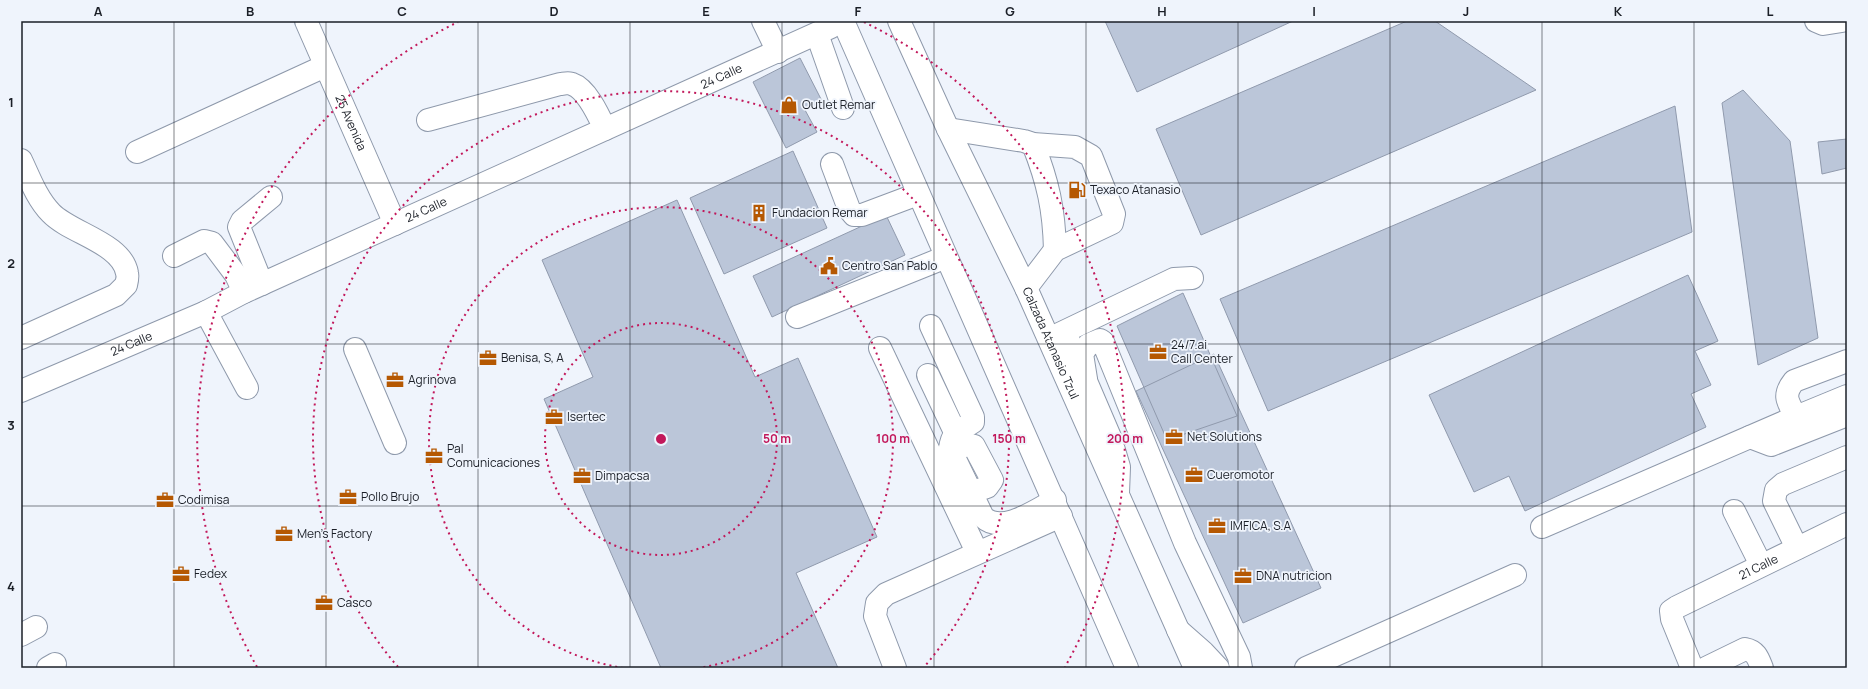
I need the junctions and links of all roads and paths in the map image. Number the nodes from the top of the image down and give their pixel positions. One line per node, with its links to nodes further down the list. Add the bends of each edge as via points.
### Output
1 (306, 21): 8 (main road, 25 Avenida)
2 (763, 21): 7 (main road)
3 (899, 21): 12 (main road, Calzada Atanasio Tzul)
4 (1816, 21): 5 (main road, via 1823,24)
5 (1842, 21)
6 (830, 26): 7 (main road, 24 Calle); 9 (main road); 17 (main road, via 860,61)
7 (778, 52): 11 (main road, 24 Calle)
8 (325, 66): 14 (main road); 19 (main road, 25 Avenida)
9 (843, 108)
10 (428, 120): 11 (main road, via 571,83 580,89 594,106)
11 (605, 128): 19 (main road, 24 Calle)
12 (948, 129): 13 (main road); 25 (main road, Calzada Atanasio Tzul)
13 (1033, 144): 20 (main road, via 1045,173 1054,218); 20 (main road, via 1075,147 1091,156 1114,214 1112,223)
14 (137, 152)
15 (21, 160): 30 (main road, via 37,194 51,213 113,251 122,261 127,273 126,285 116,295)
16 (832, 164): 17 (main road, via 854,215 862,215)
17 (918, 194): 22 (main road)
18 (271, 197): 24 (main road, via 242,222 240,227)
19 (394, 224): 24 (main road, 24 Calle)
20 (1055, 250): 25 (main road)
21 (174, 256): 24 (main road, via 204,241 212,243 236,275)
22 (946, 257): 27 (main road); 46 (main road)
23 (1192, 278): 29 (main road, via 1174,279)
24 (253, 288): 26 (main road, 24 Calle)
25 (1026, 288): 29 (main road, Calzada Atanasio Tzul)
26 (206, 312): 36 (main road); 37 (main road, 24 Calle)
27 (797, 317)
28 (931, 326): 42 (main road, via 973,417 973,422)
29 (1057, 335): 35 (main road); 45 (main road, Calzada Atanasio Tzul)
30 (21, 338)
31 (880, 348): 51 (main road)
32 (355, 349): 43 (main road)
33 (1847, 361): 40 (main road, via 1794,381 1788,388 1786,398)
34 (928, 375): 42 (main road)
35 (1086, 379): 45 (main road, via 1110,437 1119,467); 59 (main road, via 1082,354 1088,345 1100,340 1104,342 1185,543 1240,657)
36 (247, 388)
37 (21, 391)
38 (1847, 396): 40 (main road)
39 (1847, 415): 41 (main road, via 1771,444)
40 (1796, 417): 41 (main road)
41 (1750, 437): 49 (main road)
42 (953, 440): 46 (main road, via 974,446 992,480 987,487 970,493 987,521 1007,524)
43 (395, 443)
44 (1847, 457): 50 (main road, via 1783,484 1776,490 1774,500)
45 (1118, 493): 54 (main road, Calzada Atanasio Tzul)
46 (1058, 508): 51 (main road); 56 (main road)
47 (1734, 511): 52 (main road)
48 (1847, 524): 50 (main road, 21 Calle)
49 (1542, 527)
50 (1796, 548): 52 (main road, 21 Calle)
51 (977, 552): 55 (main road, via 886,594 877,603 875,616)
52 (1761, 565): 61 (main road, 21 Calle, via 1677,607 1672,612 1672,619)
53 (1515, 575): 60 (main road)
54 (1178, 630): 57 (main road, Calzada Atanasio Tzul); 58 (main road)
55 (895, 668)
56 (1127, 668)
57 (1195, 668)
58 (1219, 668)
59 (1241, 668)
60 (1306, 668)
61 (1692, 668)
62 (1706, 668): 63 (main road, via 1745,649 1757,655)
63 (1762, 668)

